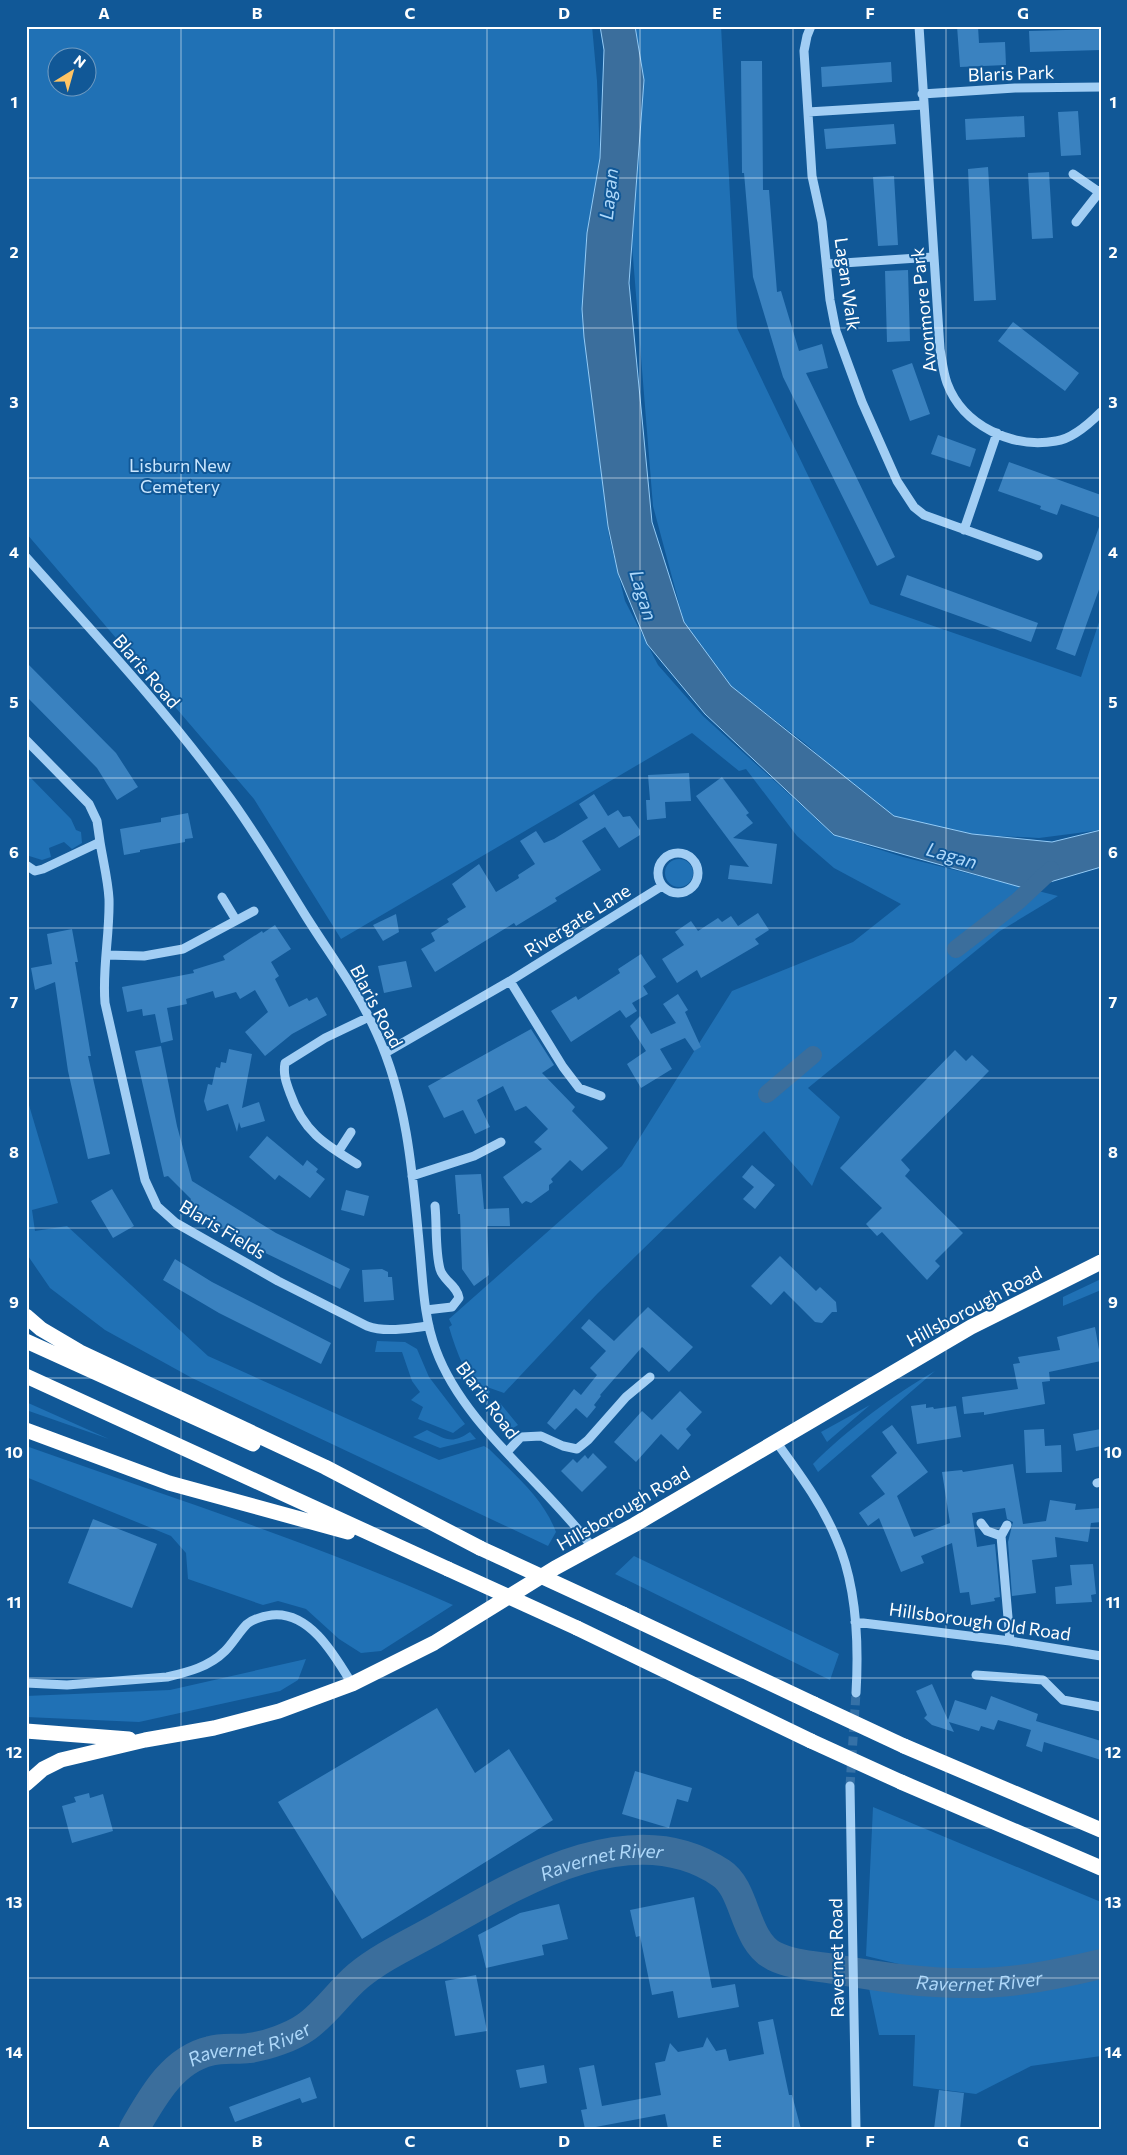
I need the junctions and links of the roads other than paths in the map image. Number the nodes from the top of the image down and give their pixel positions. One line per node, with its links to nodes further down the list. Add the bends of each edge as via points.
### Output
1 (812, 26): 6 (street, Lagan Walk, via 804,51)
2 (919, 26): 4 (street, Avonmore Park)
3 (1101, 87): 4 (street, Blaris Park)
4 (922, 94): 5 (street, Avonmore Park)
5 (923, 105): 6 (street); 10 (street, Avonmore Park)
6 (808, 112): 11 (street, Lagan Walk, via 812,176)
7 (1073, 174): 8 (street)
8 (1100, 191): 9 (street)
9 (1076, 222)
10 (933, 257): 11 (street); 13 (street, Avonmore Park, via 940,349 947,383 976,423)
11 (828, 264): 14 (street, Lagan Walk, via 830,300 846,363 897,481 914,507 924,515)
12 (1101, 412): 13 (street, Avonmore Park, via 1081,429 1058,441 1017,441)
13 (997, 433): 14 (street)
14 (964, 530): 15 (street, Lagan Walk)
15 (1038, 556)
16 (26, 557): 26 (street, Blaris Road, via 145,693 225,791)
17 (26, 740): 18 (street, Blaris Fields, via 88,804 97,821)
18 (100, 842): 19 (street, via 42,869 35,870); 24 (street, Blaris Fields, via 109,899)
19 (26, 865)
20 (662, 886): 20 (street, via 659,867 667,857 686,854 696,862 699,876 687,892 674,893); 25 (street, Rivergate Lane)
21 (222, 897): 23 (street)
22 (254, 911): 23 (street)
23 (236, 920): 24 (street, via 182,949 144,956)
24 (106, 955): 38 (street, Blaris Fields, via 103,975 105,1003 145,1180 157,1206 202,1239 376,1330)
25 (510, 981): 27 (street, Rivergate Lane); 28 (street, via 579,1088)
26 (369, 1017): 27 (street, Blaris Road); 31 (street, via 325,1038 285,1063 283,1074 306,1127)
27 (385, 1053): 33 (street, Blaris Road, via 402,1112)
28 (601, 1096)
29 (351, 1132): 31 (street)
30 (501, 1142): 33 (street, via 474,1156)
31 (338, 1152): 32 (street)
32 (357, 1164)
33 (412, 1176): 36 (street, Blaris Road)
34 (435, 1206): 36 (street, via 440,1270 459,1298 452,1306)
35 (1101, 1262): 43 (highway, Hillsborough Road, via 971,1327)
36 (426, 1310): 38 (street, Blaris Road)
37 (26, 1316): 48 (highway, via 80,1352 325,1467)
38 (429, 1326): 44 (street, Blaris Road, via 443,1368 460,1395)
39 (26, 1341): 48 (highway)
40 (26, 1376): 49 (highway)
41 (650, 1377): 44 (street, via 626,1397 577,1449 541,1436 522,1437)
42 (26, 1430): 49 (highway, via 169,1483)
43 (775, 1440): 50 (highway, Hillsborough Road); 51 (street, via 804,1479 836,1538 847,1570)
44 (507, 1452): 50 (street, Blaris Road, via 574,1523)
45 (982, 1523): 47 (street, via 987,1531)
46 (1007, 1525): 47 (street)
47 (1001, 1536): 52 (street)
48 (465, 1540): 63 (highway, bridge, via 904,1746)
49 (387, 1543): 64 (highway, bridge, via 577,1628 901,1782)
50 (592, 1547): 56 (highway, Hillsborough Road, via 434,1643)
51 (855, 1622): 52 (street, Hillsborough Old Road); 57 (street)
52 (1010, 1641): 53 (street, Hillsborough Old Road)
53 (1101, 1656)
54 (976, 1675): 58 (street, via 1043,1680 1063,1700)
55 (26, 1683): 56 (street, via 67,1685 182,1674 208,1664 224,1652 247,1625 261,1616 278,1614 293,1616 309,1628 326,1645)
56 (352, 1684): 60 (highway, Hillsborough Road, via 279,1711 214,1728)
57 (856, 1693)
58 (1101, 1707)
59 (26, 1731): 60 (highway)
60 (145, 1740): 61 (highway, via 61,1760 43,1769)
61 (26, 1784)
62 (850, 1786): 65 (street, Ravernet Road)
63 (1101, 1830)
64 (1101, 1868)
65 (856, 2129)

